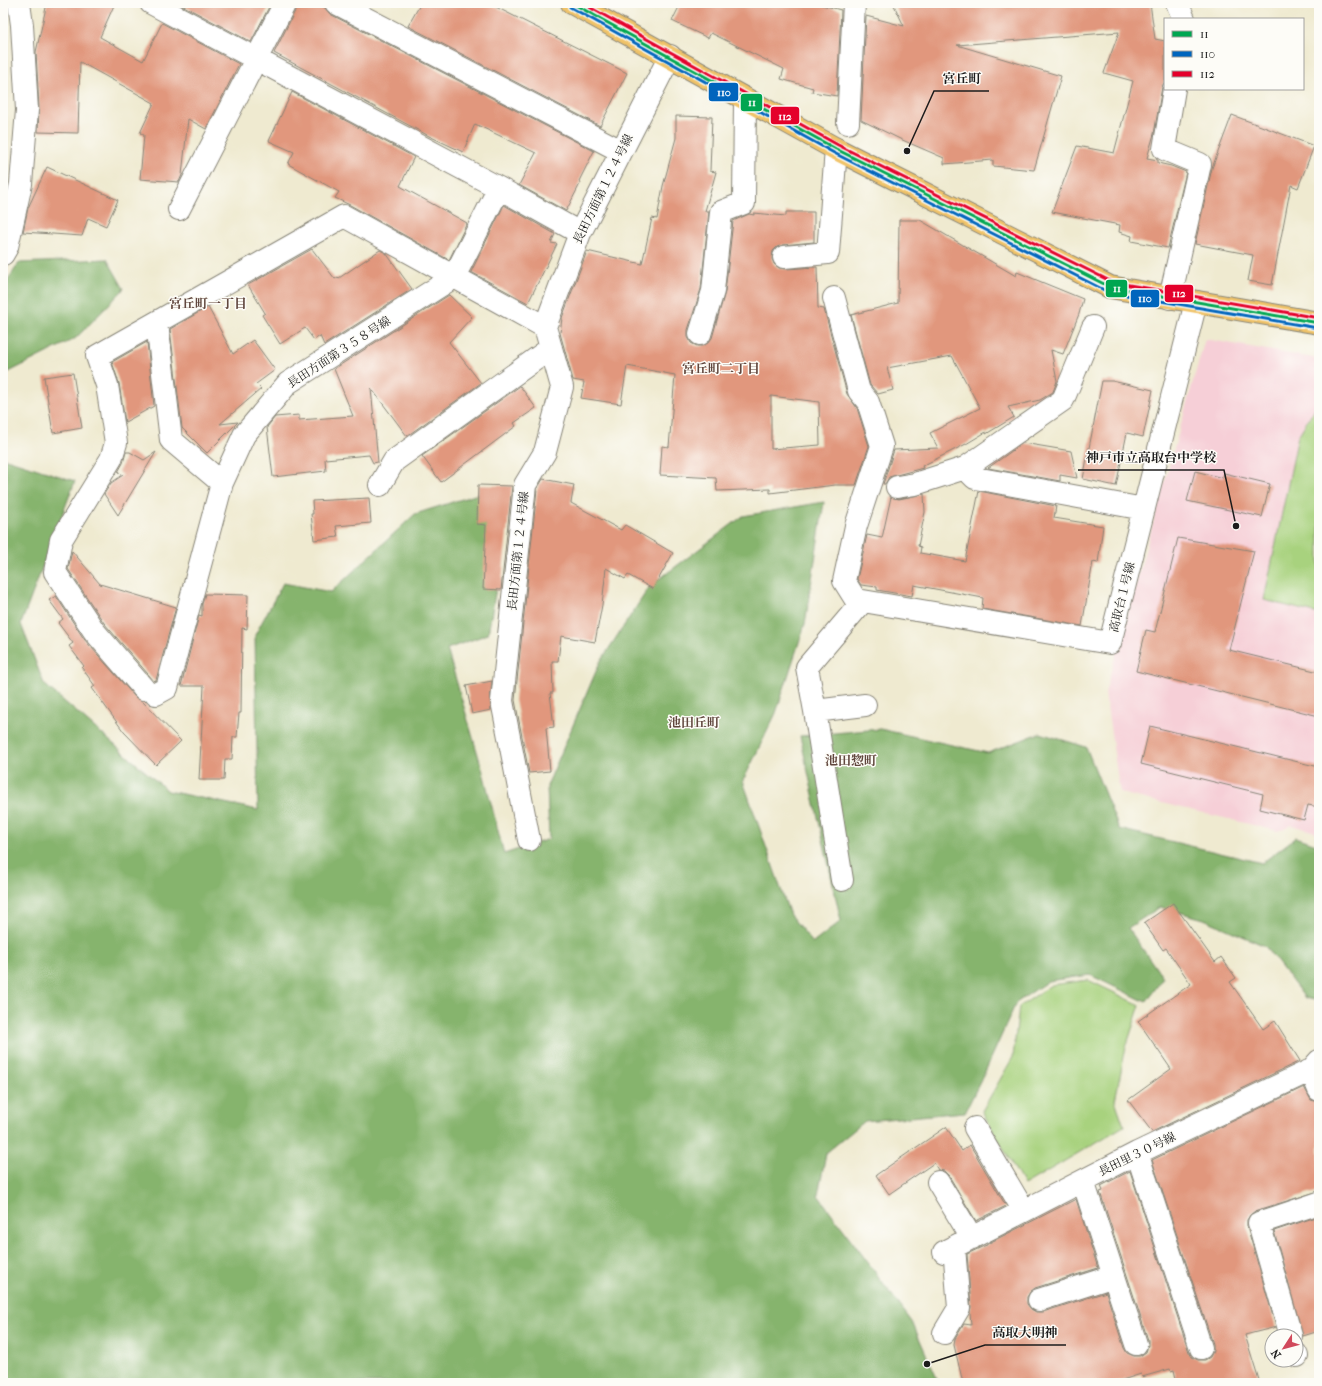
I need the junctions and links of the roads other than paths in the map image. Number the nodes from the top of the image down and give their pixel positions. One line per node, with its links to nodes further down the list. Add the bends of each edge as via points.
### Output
1 (19, 3): 19 (street, via 27,110 21,184 7,247)
2 (151, 3): 10 (street)
3 (285, 3): 10 (street)
4 (336, 3): 15 (street)
5 (572, 3): 9 (main road)
6 (854, 3): 13 (street)
7 (1177, 3): 8 (street)
8 (1184, 18)
9 (670, 56): 12 (main road); 15 (street, 長田方面第１２４号線)
10 (256, 59): 16 (street); 17 (street)
11 (1174, 90): 23 (street, via 1164,149 1200,164)
12 (745, 99): 14 (main road); 29 (street, via 744,203 721,212 713,291)
13 (848, 123)
14 (836, 149): 20 (street, via 828,253); 23 (main road, via 1110,287)
15 (621, 151): 18 (street, 長田方面第１２４号線)
16 (499, 188): 18 (street); 21 (street)
17 (179, 209)
18 (580, 233): 27 (street, 長田方面第１２４号線)
19 (3, 254)
20 (784, 257)
21 (454, 277): 25 (street, via 344,216); 27 (street); 32 (street, 長田方面第３５８号線, via 288,383 244,435)
22 (834, 298): 36 (street, via 859,391 868,402 882,446 856,526 844,581)
23 (1170, 298): 24 (main road)
24 (1196, 302): 26 (main road); 35 (street, 高取台１号線)
25 (157, 323): 32 (street, via 171,440); 32 (street, 長田方面第３５８号線, via 97,356 107,385 116,443 111,459 61,540 55,572 94,631 150,692 167,688)
26 (1319, 323)
27 (545, 327): 30 (street, 長田方面第１２４号線)
28 (1093, 328): 31 (street, via 1063,400)
29 (700, 334)
30 (551, 348): 33 (street, via 394,460); 39 (street, 長田方面第１２４号線, via 562,387 545,452 525,485 502,701)
31 (965, 468): 34 (street); 35 (street, via 975,478)
32 (222, 483)
33 (380, 484)
34 (897, 487)
35 (1144, 509): 36 (street, 高取台１号線, via 1110,643 863,601)
36 (859, 605): 38 (street, via 806,667)
37 (865, 705): 38 (street)
38 (815, 711): 40 (street)
39 (529, 840)
40 (842, 880)
41 (1316, 1074): 43 (street, 長田里３０号線)
42 (975, 1128): 47 (street)
43 (1137, 1153): 44 (street, 長田里３０号線); 54 (street)
44 (1083, 1181): 47 (street, 長田里３０号線); 49 (street)
45 (938, 1182): 48 (street)
46 (1319, 1203): 51 (street, via 1259,1223)
47 (1024, 1211): 48 (street, 長田里３０号線)
48 (957, 1246): 52 (street, via 959,1308)
49 (1114, 1276): 50 (street); 53 (street)
50 (1039, 1300)
51 (1289, 1328)
52 (944, 1333)
53 (1136, 1344)
54 (1201, 1348)

